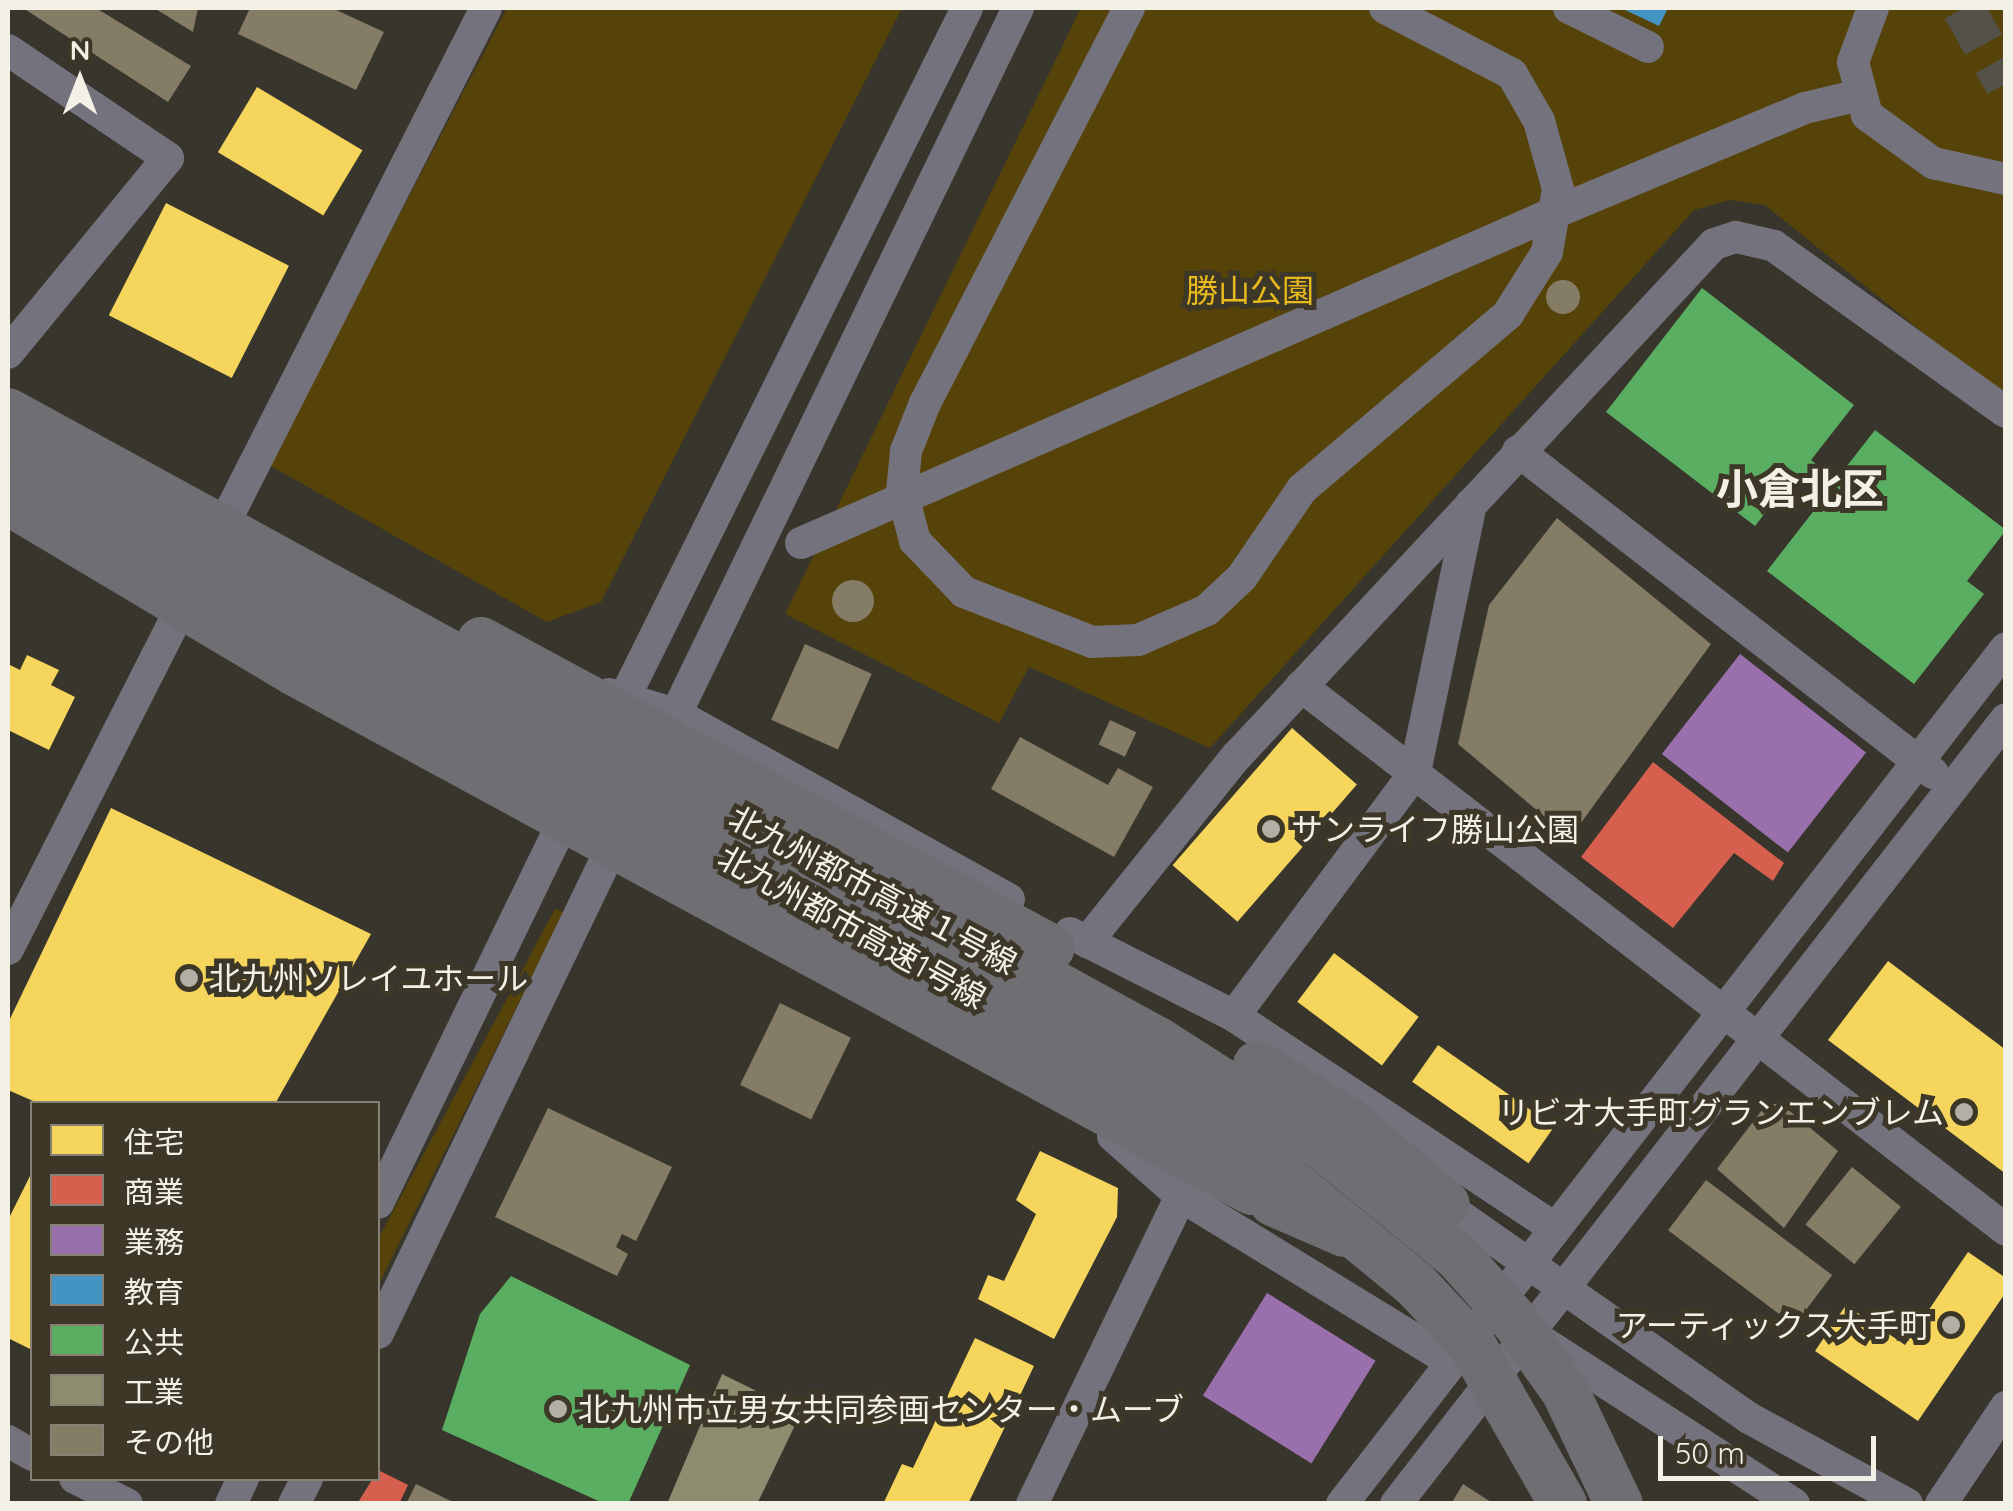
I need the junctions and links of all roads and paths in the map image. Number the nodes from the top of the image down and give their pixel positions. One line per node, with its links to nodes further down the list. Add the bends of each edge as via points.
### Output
1 (486, 8): 21 (street)
2 (967, 8): 26 (street)
3 (1018, 8): 27 (street)
4 (1129, 8): 19 (street, via 925,403)
5 (1386, 8): 12 (street, via 1512,74 1539,121 1558,189)
6 (1569, 8): 8 (street)
7 (1873, 8): 10 (street, via 1853,62)
8 (1648, 47)
9 (8, 50): 13 (street, via 168,158)
10 (1860, 95): 11 (street, via 1886,136 1933,163); 12 (street, via 1804,108)
11 (2006, 179)
12 (1554, 213): 19 (street); 19 (street, via 1547,252 1508,314 1334,456 1242,577 1173,627 1092,642 964,592 915,541)
13 (8, 353)
14 (8, 393): 21 (street)
15 (8, 412): 18 (highway, 北九州都市高速１号線, bridge)
16 (2006, 412): 17 (street, via 1774,246 1736,237 1701,252)
17 (1518, 452): 20 (street); 30 (street)
18 (23, 472): 23 (street); 43 (highway, bridge, via 541,671 1198,1028 1348,1121); 47 (highway, bridge, via 293,670 1019,1056 1272,1202); 65 (highway, 北九州都市高速1号線, bridge, via 1131,1080 1278,1172 1415,1284 1472,1345); 66 (highway, 北九州都市高速１号線, bridge, via 1158,1041 1322,1146 1458,1257 1514,1322 1564,1391)
19 (902, 492): 22 (street)
20 (1471, 504): 25 (street); 31 (street)
21 (226, 514): 23 (street); 26 (street, via 508,668)
22 (802, 543)
23 (186, 592): 33 (street); 37 (street)
24 (2006, 648): 30 (street)
25 (1301, 686): 31 (street); 36 (street)
26 (618, 711): 27 (street); 29 (street); 33 (street)
27 (676, 714): 29 (street); 36 (street)
28 (2006, 719): 32 (street)
29 (660, 748): 34 (street); 43 (street, via 1198,1049)
30 (1919, 762): 32 (street); 38 (street)
31 (1415, 772): 38 (street); 39 (street)
32 (1951, 788): 40 (street)
33 (574, 799): 34 (street); 42 (street)
34 (623, 825): 35 (street); 47 (street)
35 (606, 862): 41 (street, via 1131,1146); 50 (street)
36 (1086, 942): 39 (street)
37 (8, 949)
38 (1723, 1009): 40 (street); 44 (street)
39 (1234, 1016): 44 (street)
40 (1756, 1035): 45 (street); 48 (street)
41 (1182, 1196): 52 (street); 62 (street)
42 (380, 1199)
43 (1446, 1204): 46 (street)
44 (1550, 1225): 46 (street)
45 (2006, 1230)
46 (1528, 1255): 48 (street); 49 (street)
47 (1420, 1267): 49 (street)
48 (1564, 1283): 51 (street); 68 (street, via 1749,1418)
49 (1486, 1308): 51 (street); 52 (street)
50 (380, 1329)
51 (1525, 1330): 64 (street); 67 (street)
52 (1449, 1360): 63 (street)
53 (2006, 1406): 69 (street)
54 (8, 1441): 55 (street)
55 (30, 1454)
56 (81, 1481): 59 (street)
57 (243, 1481): 60 (street)
58 (305, 1481): 61 (street)
59 (127, 1504)
60 (232, 1504)
61 (294, 1504)
62 (1032, 1504)
63 (1342, 1504)
64 (1396, 1504)
65 (1563, 1504)
66 (1619, 1504)
67 (1794, 1504)
68 (1907, 1504)
69 (1941, 1504)

